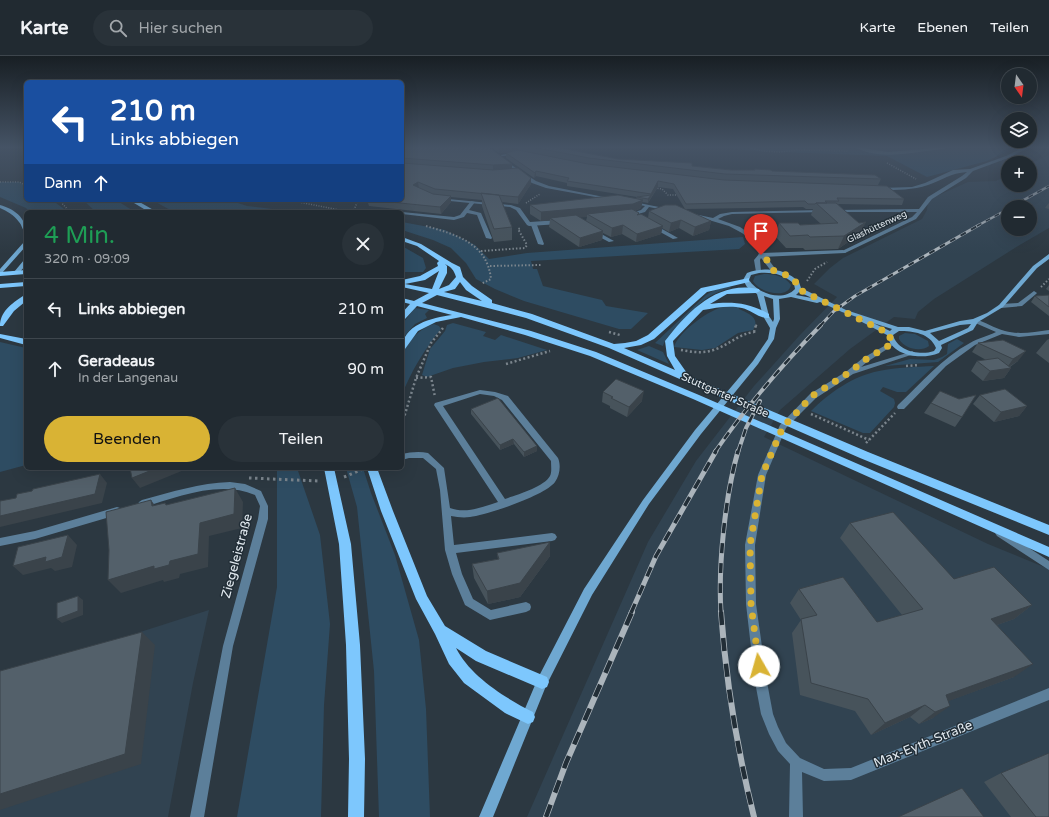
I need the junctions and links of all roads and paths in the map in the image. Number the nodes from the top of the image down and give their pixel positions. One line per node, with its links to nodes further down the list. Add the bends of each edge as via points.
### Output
1 (535, 183): 10 (street)
2 (924, 183): 5 (path)
3 (930, 183): 5 (street, Glashüttenweg)
4 (955, 183): 23 (street, Glashüttenweg, via 930,198)
5 (927, 184): 7 (street, Glashüttenweg, via 912,188)
6 (650, 188): 8 (path, via 662,189 668,195)
7 (878, 188)
8 (686, 196)
9 (434, 198): 16 (street)
10 (619, 200)
11 (627, 201): 19 (street)
12 (61, 202): 20 (path)
13 (136, 202): 21 (main road)
14 (298, 202): 17 (path)
15 (357, 202): 22 (path)
16 (473, 202): 24 (street); 34 (street, via 511,206 518,209 529,224)
17 (303, 203): 22 (path, via 339,210)
18 (0, 206): 32 (street, via 17,216)
19 (648, 206): 25 (street); 28 (street, via 635,216)
20 (68, 210)
21 (150, 210)
22 (354, 210)
23 (921, 210): 29 (street, via 732,213); 43 (street, Glashüttenweg, via 914,218)
24 (466, 211): 26 (street, via 458,218 449,219); 36 (street, via 479,214)
25 (675, 211)
26 (404, 213)
27 (687, 214): 29 (street)
28 (622, 216)
29 (713, 220): 44 (street, via 736,227 749,235)
30 (568, 222): 34 (street)
31 (650, 224): 37 (street)
32 (24, 225)
33 (423, 225): 42 (path, via 459,236)
34 (534, 225): 40 (street); 42 (path, via 518,229 527,245 525,248)
35 (588, 228): 39 (street)
36 (489, 238)
37 (675, 238)
38 (404, 239): 46 (main road)
39 (611, 241)
40 (542, 244)
41 (24, 245): 54 (street)
42 (480, 251): 50 (path)
43 (843, 252): 44 (street); 58 (path, via 815,269)
44 (761, 255): 51 (street, via 757,260); 52 (street)
45 (1049, 256): 74 (street, via 1035,267)
46 (438, 258): 49 (main road); 56 (main road, via 457,269)
47 (24, 263): 55 (street)
48 (541, 265): 50 (path)
49 (443, 266): 59 (main road, via 422,278); 65 (main road, via 443,273 435,288)
50 (490, 266): 60 (path, via 491,279)
51 (758, 271): 52 (street); 57 (street, via 749,274)
52 (774, 271): 64 (street, via 794,280)
53 (24, 272): 55 (main road)
54 (0, 273): 55 (main road)
55 (16, 273): 63 (main road)
56 (460, 277): 65 (main road, via 452,287); 75 (main road, via 469,288)
57 (746, 280): 66 (street, via 751,288); 96 (main road, via 704,290 644,342 630,346)
58 (807, 281)
59 (404, 282)
60 (484, 283)
61 (24, 284): 63 (main road)
62 (404, 285): 65 (main road, Stuttgarter Straße)
63 (1, 288)
64 (798, 289): 68 (street); 73 (street)
65 (436, 292): 72 (main road); 75 (main road, Stuttgarter Straße)
66 (758, 292): 69 (street); 76 (main road, via 736,290 723,293 711,299); 79 (street)
67 (1034, 293): 74 (street, via 1020,305)
68 (790, 295): 69 (street); 73 (street)
69 (776, 296): 84 (street, via 777,319)
70 (24, 299): 82 (main road, via 6,313)
71 (404, 300): 72 (main road, Stuttgarter Straße)
72 (416, 303): 77 (main road); 78 (main road, Stuttgarter Straße)
73 (828, 304): 83 (street)
74 (1001, 306): 81 (street)
75 (496, 307): 96 (main road, Stuttgarter Straße)
76 (702, 308): 79 (main road, via 741,304); 103 (main road, via 669,341 668,350 674,364)
77 (404, 315)
78 (464, 315): 80 (main road); 97 (main road, Stuttgarter Straße)
79 (766, 316): 84 (street)
80 (434, 320): 94 (main road, via 415,329); 102 (path, via 444,325 432,343)
81 (975, 321): 86 (street); 88 (street); 95 (street, via 972,329)
82 (0, 324)
83 (878, 325): 85 (street); 90 (street)
84 (773, 328): 126 (street, via 771,339 756,362 698,432 646,502 588,592)
85 (897, 329): 88 (street); 90 (street)
86 (1001, 332): 87 (street, via 1014,336); 105 (street, via 972,344 938,370)
87 (1049, 332)
88 (924, 333): 95 (street)
89 (755, 334): 98 (path, via 746,332 715,350)
90 (890, 334): 93 (street)
91 (0, 336): 92 (main road)
92 (24, 342)
93 (893, 343): 99 (street); 101 (street)
94 (404, 344)
95 (938, 344): 99 (street, via 939,348 933,354)
96 (612, 346): 103 (main road, Stuttgarter Straße)
97 (574, 348): 100 (path, via 550,351); 117 (main road, Stuttgarter Straße, via 645,375)
98 (681, 350)
99 (912, 353): 101 (street)
100 (506, 364)
101 (850, 372): 129 (street, Max-Eyth-Straße, via 812,396 783,427 762,475 750,545 751,604 767,714 782,748)
102 (416, 378): 104 (path, via 431,377); 107 (path)
103 (686, 378): 118 (main road, Stuttgarter Straße)
104 (438, 405): 115 (street); 115 (street, via 480,392 505,398 555,460 556,472 551,481 532,493)
105 (901, 407): 108 (path)
106 (815, 415): 108 (path)
107 (404, 418)
108 (868, 440): 109 (path)
109 (866, 443)
110 (404, 457): 116 (street, via 425,455 440,468)
111 (329, 470): 131 (main road, via 345,544 353,637 358,759)
112 (373, 470): 125 (main road, via 422,599)
113 (288, 479): 114 (path, via 252,477 247,479)
114 (244, 487): 120 (street, via 218,486 185,492 35,535); 130 (street, Ziegeleistraße, via 258,493 264,506 264,519 228,646)
115 (503, 503): 116 (street, via 473,513 455,514)
116 (446, 510): 121 (street)
117 (989, 526): 122 (main road, Stuttgarter Straße); 123 (street)
118 (1049, 530)
119 (552, 537): 121 (street)
120 (0, 542)
121 (450, 550): 124 (street, via 469,602 490,615)
122 (1049, 552)
123 (1049, 566)
124 (526, 608)
125 (440, 630): 126 (main road, via 481,656); 128 (main road, via 454,660 470,678 510,708)
126 (542, 682): 128 (street)
127 (1049, 694): 129 (street, Max-Eyth-Straße, via 850,774 824,775)
128 (528, 717): 132 (street)
129 (796, 762): 133 (street)
130 (197, 817)
131 (356, 817)
132 (486, 817)
133 (796, 817)

